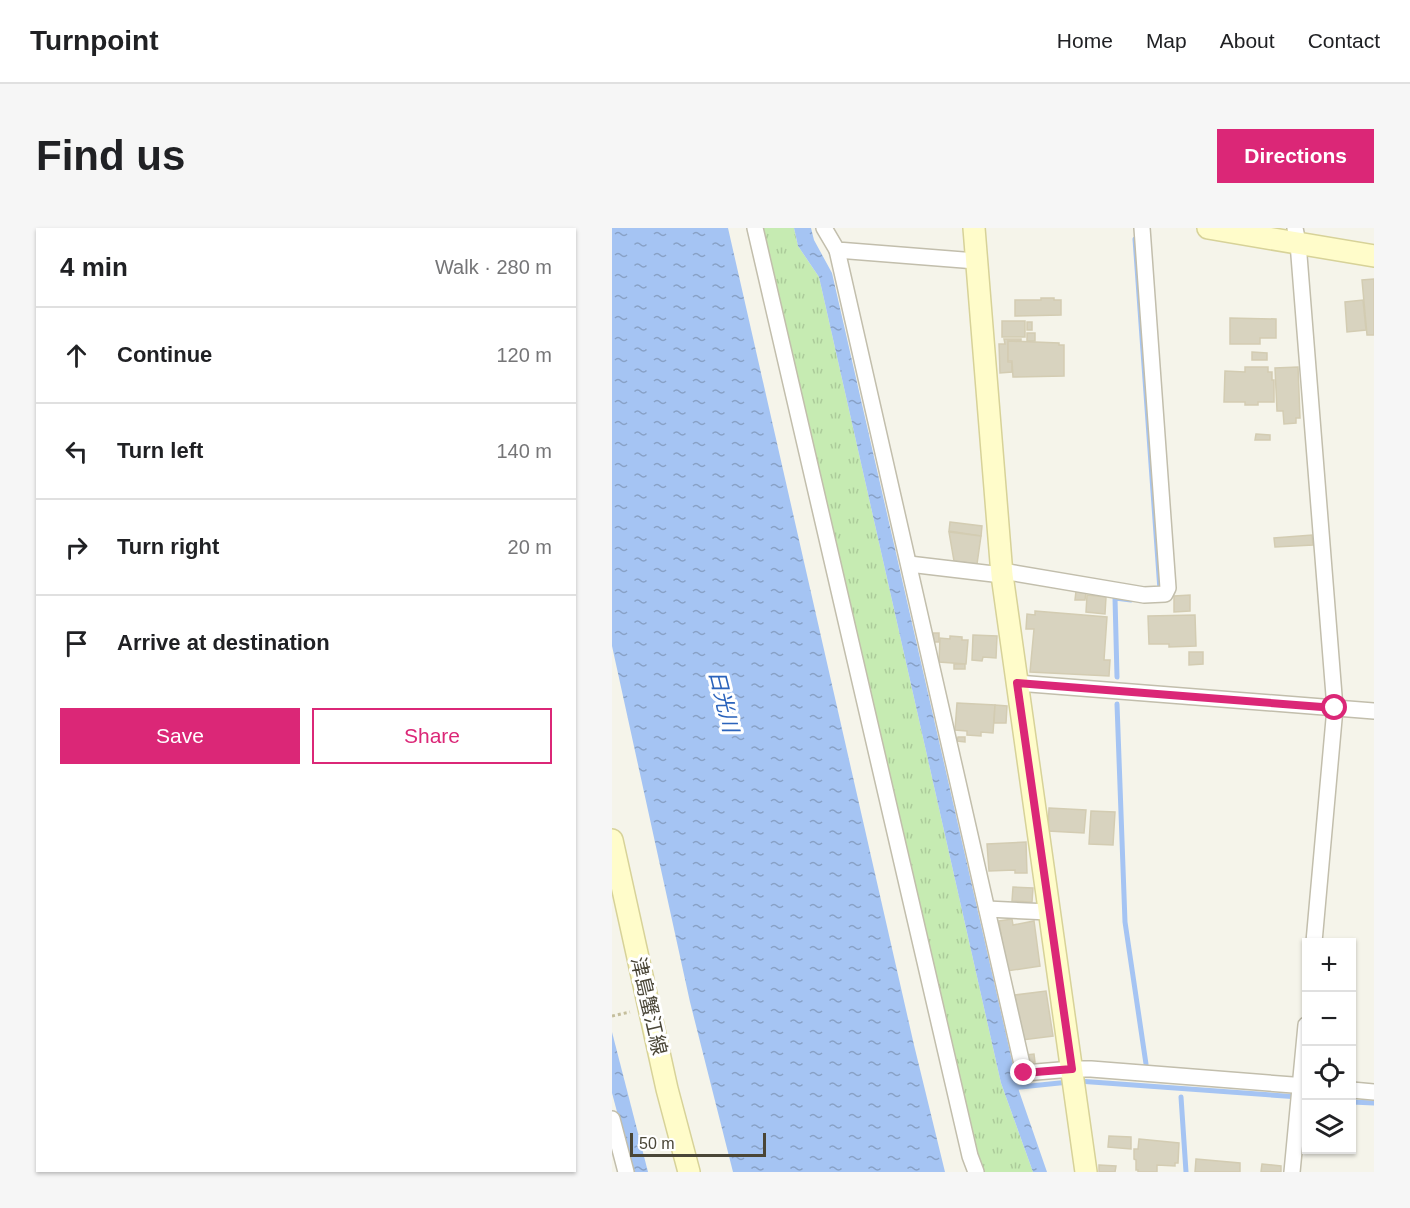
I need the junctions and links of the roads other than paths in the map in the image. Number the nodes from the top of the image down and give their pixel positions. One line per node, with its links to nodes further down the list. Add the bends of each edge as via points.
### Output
1 (755, 228): 26 (street)
2 (824, 228): 7 (street)
3 (974, 228): 9 (street)
4 (1143, 228): 11 (street, via 1168,588 1165,594 1144,595)
5 (1208, 228): 6 (street)
6 (1297, 235): 8 (street); 13 (street)
7 (837, 250): 9 (street); 10 (street)
8 (1374, 256)
9 (976, 261): 11 (street)
10 (909, 564): 11 (street); 16 (street)
11 (1002, 573): 12 (street)
12 (1017, 683): 13 (street); 17 (street)
13 (1335, 708): 14 (street); 18 (street)
14 (1374, 711)
15 (612, 840): 25 (street, 津島蟹江線)
16 (987, 909): 17 (street); 19 (street, via 1024,1073)
17 (1049, 912): 19 (street)
18 (1314, 938)
19 (1073, 1076): 21 (street); 27 (street)
20 (1356, 1090): 22 (street)
21 (1302, 1091): 28 (street)
22 (1374, 1092)
23 (612, 1119): 24 (street)
24 (626, 1172)
25 (689, 1172)
26 (976, 1172)
27 (1086, 1172)
28 (1292, 1172)

